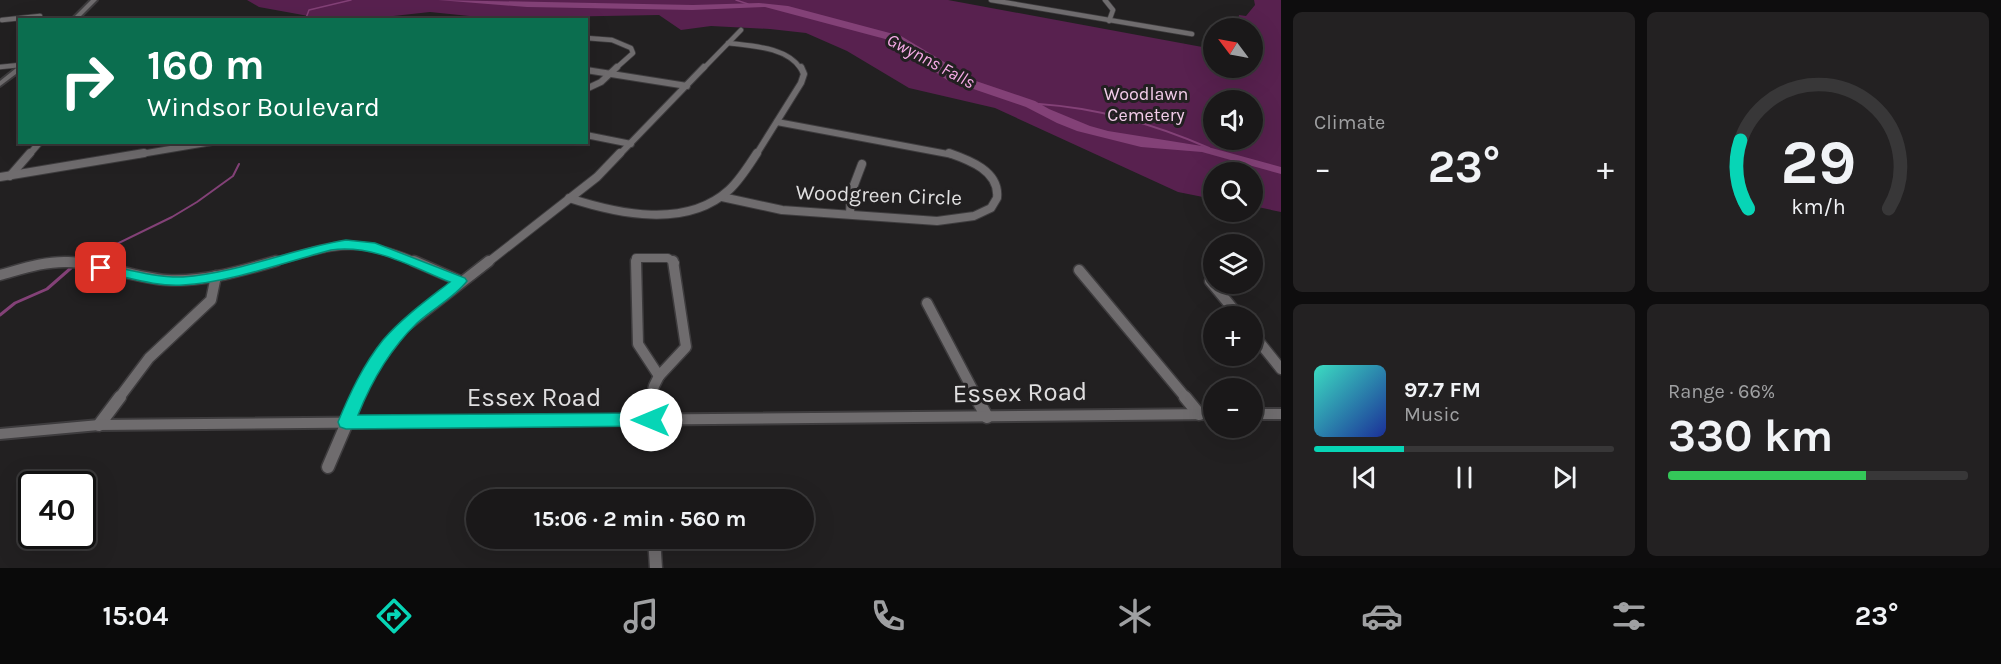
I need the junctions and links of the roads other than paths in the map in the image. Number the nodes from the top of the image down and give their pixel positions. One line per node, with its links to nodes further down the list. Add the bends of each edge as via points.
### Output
1 (94, 0): 7 (street)
2 (991, 0): 9 (street)
3 (1105, 0): 9 (street, via 1113,9)
4 (18, 18): 8 (street)
5 (20, 18): 6 (street, via 40,16)
6 (38, 18)
7 (75, 18)
8 (1, 20): 10 (street)
9 (1110, 21): 13 (street)
10 (17, 24): 11 (street)
11 (0, 27)
12 (741, 30): 15 (street)
13 (1192, 34)
14 (588, 38): 20 (street, via 612,40 631,48 632,56)
15 (728, 43): 22 (street); 24 (street, via 778,53 803,70 802,82)
16 (18, 66): 17 (street)
17 (0, 67)
18 (18, 68): 21 (street)
19 (588, 70): 20 (street)
20 (611, 74): 22 (street); 23 (street)
21 (0, 84)
22 (687, 86): 29 (street)
23 (588, 88)
24 (777, 122): 34 (street); 36 (street, Woodgreen Circle, via 948,153 984,171 998,193 993,206 966,218)
25 (588, 135): 29 (street)
26 (38, 144): 32 (street)
27 (145, 144): 30 (street)
28 (199, 144): 30 (street)
29 (631, 144): 35 (street)
30 (143, 153): 32 (street)
31 (861, 164): 36 (street, via 851,193)
32 (10, 176): 33 (street)
33 (0, 177)
34 (722, 197): 35 (street, via 680,212 643,215 609,211); 36 (street, Woodgreen Circle, via 759,207)
35 (569, 198): 40 (street)
36 (850, 214)
37 (1079, 270): 47 (street)
38 (0, 275): 39 (street, via 68,262 166,280)
39 (216, 276): 40 (street, via 331,247 360,244); 54 (street, via 211,300 149,358)
40 (460, 281): 53 (street, via 389,344 362,384)
41 (1221, 294): 43 (street)
42 (927, 303): 51 (street)
43 (1231, 306)
44 (1263, 347): 45 (street)
45 (1281, 369)
46 (659, 376): 46 (street, via 638,344 636,258 668,258 675,262 686,347); 52 (street, via 651,393)
47 (1199, 414): 48 (street, Essex Road); 51 (street, Essex Road)
48 (1203, 414)
49 (1263, 414): 50 (street)
50 (1281, 414)
51 (987, 417): 52 (street, Essex Road)
52 (651, 420): 53 (street, Essex Road)
53 (346, 422): 54 (street, Essex Road); 56 (street)
54 (99, 425): 55 (street, Essex Road)
55 (0, 434)
56 (328, 467)
57 (655, 549): 58 (street)
58 (656, 568)

